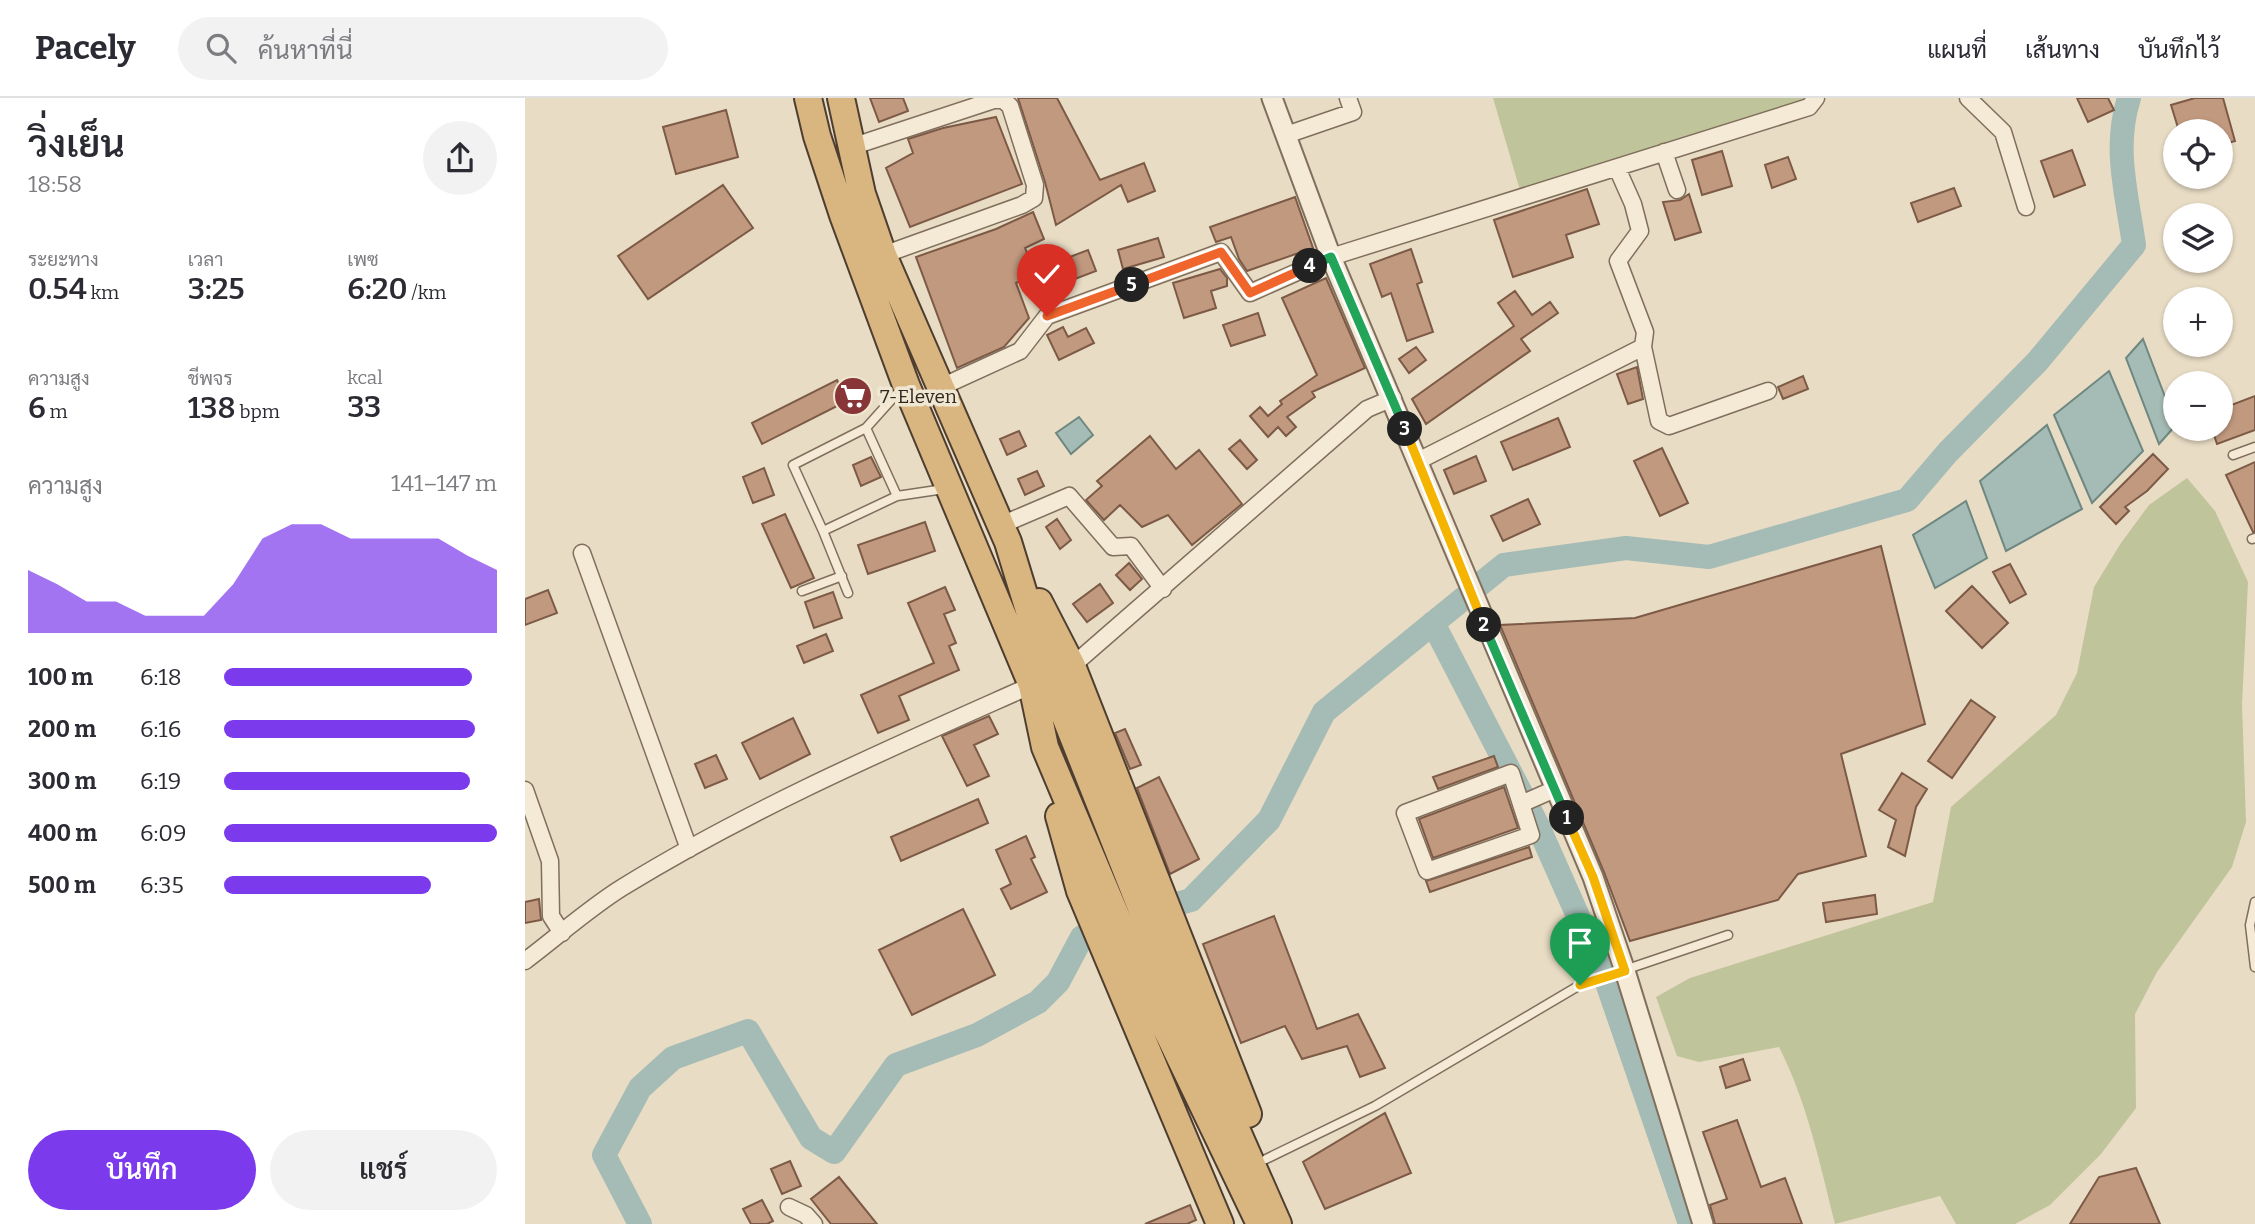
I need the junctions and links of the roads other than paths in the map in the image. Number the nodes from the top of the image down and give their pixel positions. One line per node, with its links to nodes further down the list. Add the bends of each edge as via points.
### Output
1 (808, 98): 17 (highway, via 842,215)
2 (841, 98): 9 (highway)
3 (1272, 98): 8 (street)
4 (1348, 98): 8 (street, via 1353,112)
5 (1816, 98): 10 (street, via 1809,107)
6 (1968, 98): 13 (street, via 2003,132)
7 (1004, 99): 9 (street); 14 (street, via 1035,185 1034,198)
8 (1286, 135): 15 (street)
9 (851, 147): 14 (highway)
10 (1664, 152): 11 (street); 12 (street)
11 (1617, 168): 15 (street); 16 (street, via 1640,231 1618,261 1645,332)
12 (1677, 190)
13 (2026, 207)
14 (883, 255): 18 (highway)
15 (1331, 257): 18 (street, via 1250,293 1221,252 1047,316 1020,351); 20 (street)
16 (1643, 346): 19 (street, via 1659,421 1669,426); 24 (street)
17 (906, 385): 21 (lane); 25 (highway)
18 (939, 388): 28 (highway)
19 (1768, 391)
20 (1393, 398): 24 (street); 31 (street, via 1367,409)
21 (866, 429): 26 (lane); 27 (lane, via 793,465)
22 (2255, 447): 23 (lane)
23 (2233, 456)
24 (1418, 461): 37 (street)
25 (951, 488): 26 (lane); 35 (highway)
26 (897, 496): 27 (lane)
27 (823, 531): 30 (lane)
28 (1004, 533): 31 (street, via 1069,496 1113,547 1131,546); 34 (highway); 53 (highway, via 1049,676 1163,963); 54 (highway)
29 (582, 553): 40 (street)
30 (842, 576): 32 (lane); 33 (lane)
31 (1163, 589): 34 (street)
32 (802, 591)
33 (848, 593)
34 (1072, 666): 47 (highway)
35 (1032, 685): 36 (highway); 40 (street, via 880,752)
36 (1048, 753): 50 (highway, via 1046,772 1080,891); 51 (highway, via 1090,884); 52 (highway, via 1147,989)
37 (1555, 789): 39 (street); 46 (street, via 1593,877)
38 (525, 790): 42 (street, via 550,861 551,916)
39 (1527, 801): 39 (street, via 1531,835 1427,871 1405,813 1511,773)
40 (689, 849): 42 (street, via 620,889)
41 (2255, 902): 45 (lane, via 2250,925)
42 (562, 933): 44 (street)
43 (1728, 935): 46 (lane)
44 (526, 959)
45 (2255, 967)
46 (1625, 971): 47 (lane, via 1580,985 1375,1106); 56 (street)
47 (1266, 1158): 55 (highway)
48 (789, 1207): 49 (street)
49 (814, 1224)
50 (1220, 1224)
51 (1245, 1224)
52 (1260, 1224)
53 (1278, 1224)
54 (1289, 1224)
55 (1297, 1224)
56 (1703, 1224)

